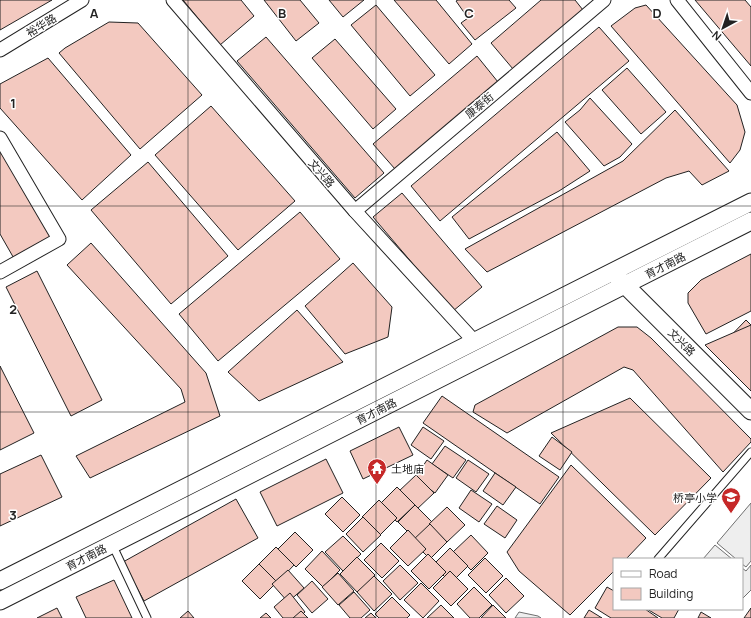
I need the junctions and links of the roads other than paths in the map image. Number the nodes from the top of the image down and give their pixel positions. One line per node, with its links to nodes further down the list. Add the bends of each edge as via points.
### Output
1 (82, 0): 5 (street, 裕华路)
2 (172, 0): 9 (street, 文兴路)
3 (604, 0): 9 (street, 康泰街)
4 (677, 0): 6 (street)
5 (0, 50)
6 (751, 93)
7 (0, 138): 11 (street, via 59,239)
8 (751, 202): 12 (street, 育才南路)
9 (355, 211): 14 (street, 文兴路)
10 (751, 222): 13 (street, 育才南路)
11 (0, 272)
12 (612, 272): 13 (street, 文兴路); 14 (street, 育才南路)
13 (625, 285): 15 (street, 文兴路); 17 (street, 育才南路)
14 (475, 342): 19 (street, 育才南路)
15 (751, 411)
16 (751, 452): 18 (lane)
17 (112, 544): 20 (street, 育才南路); 21 (lane)
18 (659, 558)
19 (0, 581)
20 (0, 601)
21 (147, 618)

